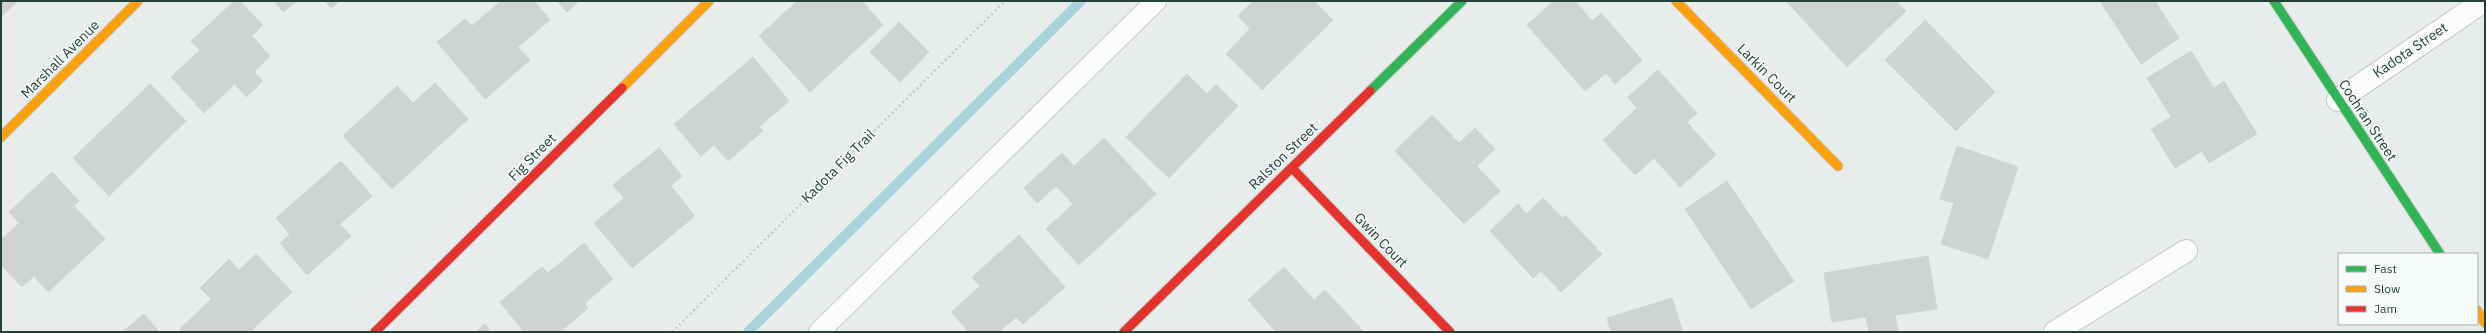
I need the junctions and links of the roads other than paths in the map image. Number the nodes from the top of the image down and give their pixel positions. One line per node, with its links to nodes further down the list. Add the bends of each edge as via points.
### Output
1 (138, 1): 9 (street, Marshall Avenue)
2 (708, 1): 16 (street, Fig Street)
3 (1156, 1): 17 (lane)
4 (1462, 1): 11 (street, Ralston Street)
5 (1676, 1): 10 (street, Larkin Court)
6 (2274, 1): 8 (street, Cochran Street)
7 (2484, 1): 8 (street, Kadota Street)
8 (2338, 100): 13 (street, Cochran Street)
9 (1, 137)
10 (1838, 166)
11 (1292, 168): 18 (street, Ralston Street); 19 (street, Gwin Court)
12 (2186, 251): 20 (street)
13 (2439, 253)
14 (2478, 312): 15 (street)
15 (2485, 323)
16 (375, 332)
17 (819, 332)
18 (1124, 332)
19 (1450, 332)
20 (2055, 332)

